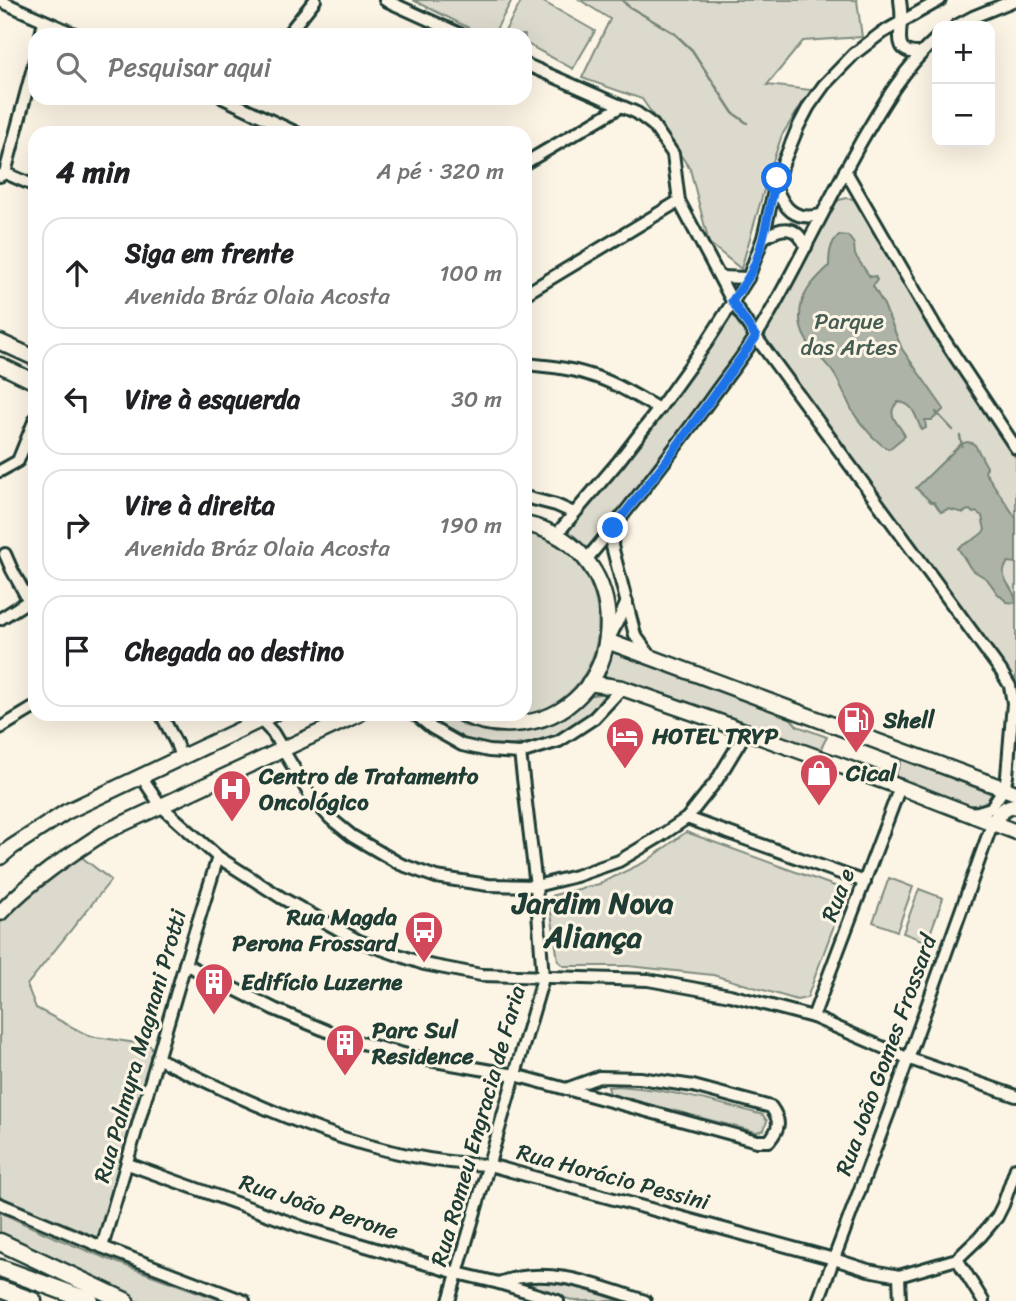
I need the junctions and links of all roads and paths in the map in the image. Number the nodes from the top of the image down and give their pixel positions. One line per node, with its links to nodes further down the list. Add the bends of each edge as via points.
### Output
1 (315, 0): 12 (street)
2 (385, 0): 13 (street)
3 (900, 0): 8 (street)
4 (940, 0): 8 (street)
5 (1015, 0): 9 (street)
6 (0, 1): 7 (street)
7 (44, 21): 10 (street); 11 (street)
8 (901, 21): 15 (street, via 903,48); 25 (street, via 854,54 824,85 798,127)
9 (965, 21)
10 (42, 28)
11 (60, 28)
12 (293, 28)
13 (447, 28)
14 (932, 42): 15 (street)
15 (921, 52): 22 (street, via 894,85)
16 (532, 67): 19 (street)
17 (28, 85): 23 (street)
18 (245, 105): 20 (street)
19 (620, 107): 21 (street); 26 (street, via 653,125 673,154)
20 (284, 126)
21 (532, 159)
22 (845, 170): 27 (street); 42 (street, via 937,329)
23 (3, 175): 24 (street)
24 (28, 184)
25 (775, 185): 27 (street, via 796,214); 28 (street)
26 (679, 201): 30 (street); 32 (street)
27 (821, 215): 29 (street)
28 (763, 238): 29 (street, via 786,229 798,234); 31 (street)
29 (806, 247): 34 (street)
30 (720, 277): 31 (street); 33 (street)
31 (748, 278): 33 (street)
32 (532, 290)
33 (732, 301): 34 (street); 40 (street)
34 (756, 337): 47 (street); 73 (street, via 1010,686)
35 (0, 342): 36 (main road)
36 (28, 355)
37 (0, 365): 39 (main road)
38 (532, 365): 40 (street, via 593,375)
39 (28, 379)
40 (659, 409): 45 (street)
41 (28, 436): 43 (street, via 18,461)
42 (1016, 448)
43 (0, 471)
44 (532, 499): 45 (street)
45 (574, 513): 48 (street)
46 (532, 525): 48 (main road)
47 (613, 528): 50 (street); 53 (street, via 612,545)
48 (556, 535): 50 (main road)
49 (5, 554): 51 (street)
50 (586, 559): 55 (main road, via 606,598)
51 (28, 593)
52 (28, 601): 54 (street)
53 (627, 602): 55 (street); 56 (street, via 635,635)
54 (0, 618)
55 (607, 641): 56 (main road); 57 (main road)
56 (651, 657): 73 (main road)
57 (589, 683): 58 (main road); 65 (main road, via 577,698 544,718 525,724)
58 (622, 688): 67 (main road); 69 (street, via 594,718 559,741)
59 (28, 711): 66 (street)
60 (165, 721): 70 (street)
61 (253, 721): 70 (main road)
62 (266, 721): 68 (street)
63 (344, 721): 68 (main road)
64 (424, 721): 69 (street, via 461,745)
65 (481, 721)
66 (0, 729)
67 (746, 732): 72 (main road); 77 (street)
68 (283, 750): 74 (main road); 83 (street, via 311,797 330,818 400,864 436,877)
69 (520, 753): 83 (street, Rua Romeu Engracia de Faria)
70 (181, 757): 71 (main road)
71 (141, 776): 74 (street); 80 (main road, via 60,816)
72 (901, 787): 76 (main road); 82 (street, Rua e)
73 (1010, 791): 76 (street, via 991,808)
74 (161, 806): 81 (street); 84 (main road, via 105,832 16,896)
75 (1016, 806): 78 (main road, via 1004,808)
76 (965, 813): 78 (main road)
77 (687, 818): 82 (street); 83 (street, via 619,861)
78 (992, 824): 79 (main road); 89 (street, Rua João Gomes Frossard)
79 (1016, 832)
80 (0, 857)
81 (218, 857): 85 (street, Rua Palmyra Magnani Protti); 86 (street, via 359,941 424,964 481,975)
82 (866, 882): 87 (street, Rua e)
83 (536, 886): 86 (street, Rua Romeu Engracia de Faria)
84 (0, 913)
85 (185, 964): 88 (street, Rua Palmyra Magnani Protti); 90 (street, via 346,1039 423,1059)
86 (543, 978): 87 (street, via 648,981 730,995); 90 (street, Rua Romeu Engracia de Faria)
87 (814, 1017): 89 (street)
88 (157, 1058): 93 (street, Rua Palmyra Magnani Protti); 94 (street, Rua Horácio Pessini, via 271,1112 348,1140 433,1160)
89 (907, 1058): 92 (street); 101 (street, Rua João Gomes Frossard)
90 (515, 1075): 91 (street); 94 (street, Rua Romeu Engracia de Faria)
91 (566, 1089): 91 (street, via 576,1097 757,1142 769,1141 779,1124 771,1107 693,1086 599,1077)
92 (1016, 1096)
93 (128, 1164): 100 (street, Rua Palmyra Magnani Protti); 104 (street, Rua João Perone, via 305,1228)
94 (489, 1165): 101 (street, Rua Horácio Pessini); 104 (street, Rua Romeu Engracia de Faria)
95 (1016, 1168): 97 (street, Rua Horácio Pessini)
96 (0, 1204): 100 (street)
97 (1003, 1205): 98 (street); 102 (street, Rua Horácio Pessini)
98 (1016, 1210)
99 (0, 1241): 110 (highway)
100 (102, 1247): 111 (street)
101 (834, 1259): 105 (street, Rua Horácio Pessini); 115 (street, Rua João Gomes Frossard)
102 (957, 1259): 105 (street, Rua Horácio Pessini); 117 (street)
103 (0, 1268): 109 (highway)
104 (457, 1273): 106 (street, Rua João Perone); 112 (street, Rua Romeu Engracia de Faria)
105 (900, 1276): 116 (street)
106 (499, 1283): 113 (street, Rua João Perone); 114 (street, Rua João Perone, via 531,1275 553,1276)
107 (0, 1289): 108 (highway)
108 (33, 1301)
109 (90, 1301)
110 (125, 1301)
111 (244, 1301)
112 (449, 1301)
113 (558, 1301)
114 (645, 1301)
115 (818, 1301)
116 (900, 1301)
117 (983, 1301)

